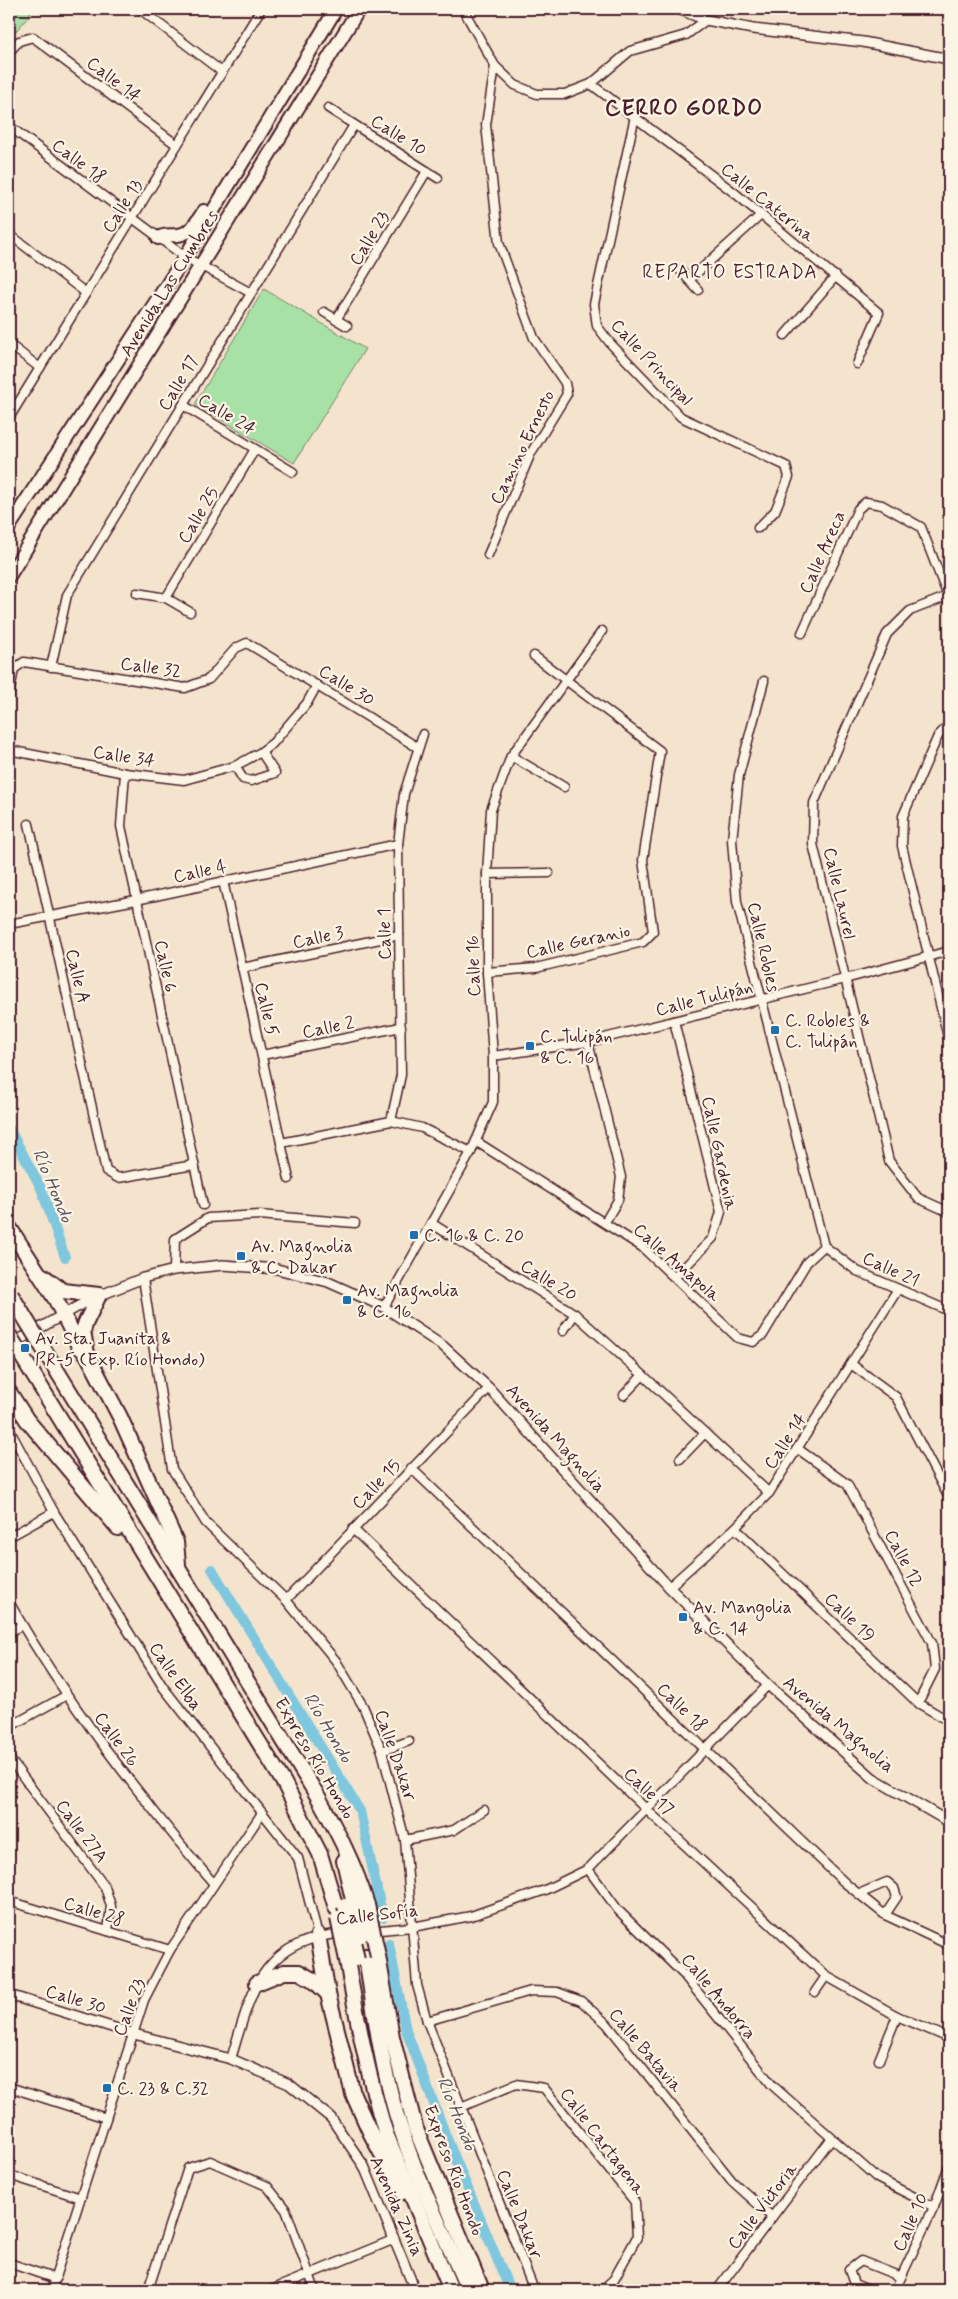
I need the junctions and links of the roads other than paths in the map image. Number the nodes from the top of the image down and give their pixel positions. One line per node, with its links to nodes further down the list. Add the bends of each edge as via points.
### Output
1 (140, 9): 11 (street)
2 (261, 9): 11 (street, Calle 13)
3 (336, 9): 17 (highway, Avenida Las Cumbres)
4 (359, 9): 26 (highway, Avenida Las Cumbres)
5 (463, 9): 10 (street)
6 (678, 9): 7 (street)
7 (706, 20): 9 (street, via 863,42); 12 (street, via 686,35 630,51)
8 (9, 52): 18 (street, Calle 14, via 19,40 33,37)
9 (949, 59)
10 (495, 66): 12 (street, via 514,85 537,94 565,94); 46 (street, Camino Ernesto, via 486,124 499,242 534,338 565,383 567,394 531,452)
11 (222, 72): 18 (street, Calle 13)
12 (591, 84): 14 (street, Calle Caterina)
13 (328, 108): 15 (street, Calle 10)
14 (635, 116): 21 (street, Calle Caterina); 45 (street, Calle Principal, via 594,304 598,326 681,418 786,466 789,477 775,511)
15 (354, 125): 19 (street, Calle 10); 32 (street, Calle 17)
16 (9, 126): 22 (street, Calle 18)
17 (258, 137): 24 (highway, via 248,141 190,230); 25 (highway, Avenida Las Cumbres)
18 (177, 146): 22 (street, Calle 13)
19 (427, 171): 20 (street, Calle 10); 34 (street, Calle 23)
20 (438, 178)
21 (761, 215): 28 (street, Calle Caterina); 29 (street)
22 (131, 219): 24 (street, Calle 18); 31 (street, Calle 13)
23 (9, 234): 31 (street)
24 (158, 238): 25 (street, Calle 18)
25 (185, 258): 26 (street, Calle 18); 44 (highway, Avenida Las Cumbres)
26 (200, 266): 32 (street, Calle 18); 47 (highway, Avenida Las Cumbres)
27 (680, 270): 29 (street)
28 (836, 276): 36 (street); 38 (street, Calle Caterina, via 879,313)
29 (690, 280): 30 (street)
30 (698, 290)
31 (86, 293): 39 (street, Calle 13)
32 (251, 293): 40 (street, Calle 17)
33 (324, 312): 34 (street)
34 (336, 320): 35 (street)
35 (347, 326)
36 (785, 335)
37 (9, 344): 39 (street)
38 (857, 364)
39 (40, 368): 41 (street, Calle 13)
40 (183, 405): 42 (street, Calle 24); 56 (street, Calle 17, via 67,595)
41 (9, 418)
42 (255, 449): 43 (street, Calle 24); 50 (street, Calle 25)
43 (293, 472)
44 (9, 527)
45 (758, 528)
46 (488, 555)
47 (9, 576)
48 (137, 593): 50 (street)
49 (949, 597): 53 (street, Calle Areca, via 922,527 882,505 866,502 858,509); 83 (street, Calle Laurel, via 910,611 887,634 814,802 813,844)
50 (166, 598): 51 (street)
51 (190, 612)
52 (602, 631): 57 (street, Calle 16)
53 (802, 633)
54 (260, 651): 56 (street, Calle 32, via 247,643 236,648 209,679 185,688); 59 (street, Calle 30)
55 (534, 656): 57 (street, Calle Geranio)
56 (51, 667): 60 (street, via 24,662 14,669)
57 (567, 680): 66 (street, Calle 16); 82 (street, Calle Geranio, via 660,751 643,860 652,932 643,942 545,966)
58 (764, 681): 84 (street, Calle Robles, via 739,774 732,840 738,902)
59 (317, 685): 63 (street, Calle 30); 65 (street, Calle 34, via 285,730)
60 (9, 696)
61 (949, 725): 80 (street, via 938,736 903,816 902,846)
62 (423, 734): 63 (street, Calle 1)
63 (417, 747): 71 (street, Calle 1, via 404,794)
64 (9, 750): 68 (street, Calle 34)
65 (262, 752): 67 (street, Calle 34); 67 (street, via 275,774 251,781 243,779)
66 (511, 756): 69 (street); 73 (street, Calle 16, via 491,810)
67 (235, 766): 68 (street, Calle 34, via 184,780)
68 (125, 773): 75 (street, Calle 6, via 122,826)
69 (564, 787)
70 (29, 824): 76 (street, Calle A)
71 (398, 844): 74 (street, Calle 4); 78 (street, Calle 1)
72 (548, 873): 73 (street)
73 (486, 874): 82 (street, Calle 16)
74 (223, 881): 75 (street, Calle 4); 81 (street, Calle 5)
75 (136, 900): 76 (street, Calle 4); 95 (street, Calle 6)
76 (49, 917): 77 (street, Calle 4); 95 (street, Calle A, via 106,1171 118,1178)
77 (9, 924)
78 (399, 935): 81 (street, Calle 3); 86 (street, Calle 1)
79 (949, 951): 80 (street, Calle Tulipán)
80 (929, 958): 83 (street, Calle Tulipán); 87 (street)
81 (242, 968): 89 (street, Calle 5)
82 (487, 972): 90 (street, Calle 16)
83 (845, 979): 84 (street, Calle Tulipán); 98 (street, Calle Laurel, via 889,1161 918,1198)
84 (760, 1000): 85 (street, Calle Tulipán); 103 (street, Calle Robles)
85 (674, 1021): 88 (street, Calle Tulipán); 106 (street, Calle Gardenia, via 721,1212 712,1238)
86 (400, 1027): 89 (street, Calle 2); 91 (street, Calle 1, via 401,1075)
87 (949, 1041)
88 (588, 1042): 90 (street, Calle Tulipán); 99 (street, via 621,1177 618,1200)
89 (262, 1056): 93 (street, Calle 5)
90 (493, 1056): 92 (street, Calle 16, via 493,1102)
91 (392, 1121): 93 (street); 94 (street, via 422,1128)
92 (476, 1142): 94 (street, Calle 16); 99 (street, Calle Amapola)
93 (281, 1143): 96 (street, Calle 5)
94 (471, 1152): 100 (street, Calle 16)
95 (194, 1164): 97 (street, Calle 6)
96 (289, 1179)
97 (203, 1205)
98 (949, 1212)
99 (605, 1222): 106 (street, Calle Amapola, via 642,1247)
100 (431, 1223): 111 (street, Calle 16); 114 (street, Calle 20)
101 (355, 1224): 104 (street, via 259,1215 208,1218 176,1239)
102 (9, 1227): 105 (highway)
103 (824, 1246): 106 (street, Calle Amapola, via 807,1262 763,1335 754,1342 738,1338); 108 (street, Calle 21, via 857,1271)
104 (174, 1270): 107 (street, Avenida Magnolia); 111 (street, Avenida Magnolia, via 223,1265 277,1269 328,1282)
105 (43, 1276): 110 (highway, via 63,1291); 113 (highway)
106 (675, 1277)
107 (143, 1278): 110 (street, Avenida Magnolia); 139 (street, Calle Dakar, via 172,1469 206,1523)
108 (898, 1289): 112 (street, Calle 21); 119 (street, Calle 14)
109 (10, 1293): 137 (highway, Expreso Río Hondo, bridge)
110 (99, 1296): 113 (street, Avenida Magnolia); 118 (highway, via 83,1331)
111 (384, 1307): 121 (street, Avenida Magnolia, via 444,1346)
112 (949, 1311)
113 (62, 1314): 117 (street, Avenida Magnolia); 118 (highway, via 79,1346)
114 (575, 1314): 115 (street, Calle 20); 120 (street, Calle 20)
115 (563, 1331)
116 (9, 1335): 136 (highway, Expreso Río Hondo, bridge)
117 (9, 1345)
118 (87, 1354): 137 (highway, via 120,1417 176,1542)
119 (851, 1364): 127 (street, Calle 14); 131 (street, via 896,1397)
120 (643, 1374): 123 (street); 125 (street, Calle 20)
121 (489, 1388): 129 (street, Calle 15); 138 (street, Avenida Magnolia)
122 (9, 1392): 136 (highway, via 42,1439 118,1528)
123 (624, 1395)
124 (9, 1429): 126 (street, Calle Elba)
125 (705, 1433): 128 (street); 130 (street, Calle 20)
126 (11, 1441): 132 (street, Calle Elba)
127 (798, 1450): 130 (street, Calle 14); 145 (street, Calle 12, via 847,1484 932,1643 935,1669)
128 (680, 1460)
129 (411, 1468): 134 (street, Calle 15); 149 (street, Calle 18)
130 (769, 1493): 133 (street, Calle 14)
131 (949, 1498)
132 (54, 1512): 135 (street); 154 (street, Calle Elba, via 163,1687)
133 (735, 1528): 138 (street, Calle 14); 145 (street, Calle 19)
134 (353, 1529): 139 (street, Calle 15); 153 (street, Calle 17)
135 (9, 1537)
136 (133, 1538): 161 (highway, Expreso Río Hondo, via 284,1783 327,1874)
137 (179, 1570): 161 (highway, Expreso Río Hondo, via 330,1817 354,1868)
138 (669, 1587): 143 (street, Avenida Magnolia)
139 (286, 1600): 150 (street, Calle Dakar, via 336,1661 363,1706)
140 (9, 1602): 141 (street, Calle 26)
141 (22, 1625): 142 (street); 144 (street, Calle 26)
142 (9, 1632)
143 (768, 1685): 149 (street); 155 (street, Avenida Magnolia, via 873,1778)
144 (66, 1695): 147 (street); 158 (street, Calle 26, via 149,1806)
145 (918, 1703): 146 (street, Calle 19)
146 (949, 1721)
147 (9, 1727)
148 (409, 1741): 150 (street)
149 (705, 1750): 153 (street); 159 (street, Calle 18)
150 (382, 1751): 156 (street, Calle Dakar)
151 (9, 1758): 164 (street, Calle 27A, via 105,1887 111,1906)
152 (484, 1810): 156 (street, via 454,1830)
153 (647, 1810): 157 (street); 169 (street, Calle 17)
154 (262, 1813): 158 (street, Calle 23); 165 (street, Calle Elba, via 298,1858)
155 (949, 1822)
156 (405, 1840): 163 (street, Calle Dakar)
157 (588, 1869): 163 (street, Calle Sofía, via 545,1890 471,1916); 183 (street, Calle Andorra, via 618,1910 684,1975 772,2085)
158 (214, 1884): 167 (street, Calle 23)
159 (859, 1894): 162 (street, Calle 18); 162 (street, via 887,1882 898,1897)
160 (9, 1901): 164 (street, Calle 28)
161 (350, 1906): 168 (highway, Expreso Río Hondo, bridge); 168 (highway, Expreso Río Hondo, bridge)
162 (885, 1915): 166 (street, Calle 18)
163 (412, 1927): 165 (street, Calle Sofía); 175 (street, Calle Dakar, via 418,1986)
164 (108, 1931): 167 (street, Calle 28)
165 (318, 1936): 170 (street, Calle Sofía, via 287,1950 266,1969); 172 (highway)
166 (949, 1945)
167 (170, 1950): 176 (street, Calle 23, via 144,2000)
168 (362, 1958): 188 (highway, Expreso Río Hondo, via 364,2052 378,2108); 201 (highway, via 370,2037 387,2109 401,2152); 202 (highway, via 391,2096 410,2154); 203 (highway, Expreso Río Hondo, via 394,2046 415,2127)
169 (826, 1976): 171 (street); 174 (street, Calle 17)
170 (257, 1983): 172 (highway, via 284,1972 299,1972 314,1980); 178 (street, Calle Sofía)
171 (815, 1992)
172 (328, 1994): 188 (highway, via 356,2102 402,2193)
173 (9, 1995): 176 (street, Calle 30)
174 (898, 2016): 177 (street, Calle 17); 179 (street)
175 (427, 2021): 181 (street, Calle Dakar); 189 (street, Calle Batavia, via 531,1991 557,1992 581,2001 608,2024 732,2181)
176 (134, 2034): 178 (street, Avenida Zinia); 182 (street, Calle 23)
177 (949, 2038)
178 (231, 2059): 190 (street, Avenida Zinia, via 289,2084 331,2118 364,2166)
179 (879, 2060)
180 (9, 2087): 182 (street)
181 (461, 2107): 204 (street, Calle Dakar); 205 (street, Calle Cartagena, via 516,2084 544,2088 634,2202 637,2237 614,2279)
182 (106, 2118): 186 (street, Calle 23)
183 (831, 2139): 187 (street, Calle Andorra, via 877,2178); 189 (street, Calle Victoria)
184 (949, 2166): 187 (street, Calle 10)
185 (9, 2175): 186 (street)
186 (81, 2198): 194 (street, Calle 23)
187 (934, 2207): 193 (street, Calle 10)
188 (418, 2210): 200 (highway, Expreso Río Hondo)
189 (772, 2217): 206 (street, Calle Victoria)
190 (395, 2239): 192 (street); 199 (street, Avenida Zinia)
191 (9, 2263): 194 (street)
192 (310, 2274): 196 (street, via 286,2210 267,2186 210,2161 188,2168); 197 (street); 198 (street)
193 (901, 2277): 207 (street, via 862,2261 849,2270 854,2284); 208 (street, Calle 10)
194 (56, 2279): 195 (street, Calle 23)
195 (51, 2290)
196 (148, 2290)
197 (271, 2290)
198 (315, 2290)
199 (415, 2290)
200 (451, 2290)
201 (460, 2290)
202 (468, 2290)
203 (482, 2290)
204 (534, 2290)
205 (602, 2290)
206 (718, 2290)
207 (869, 2290)
208 (896, 2290)

